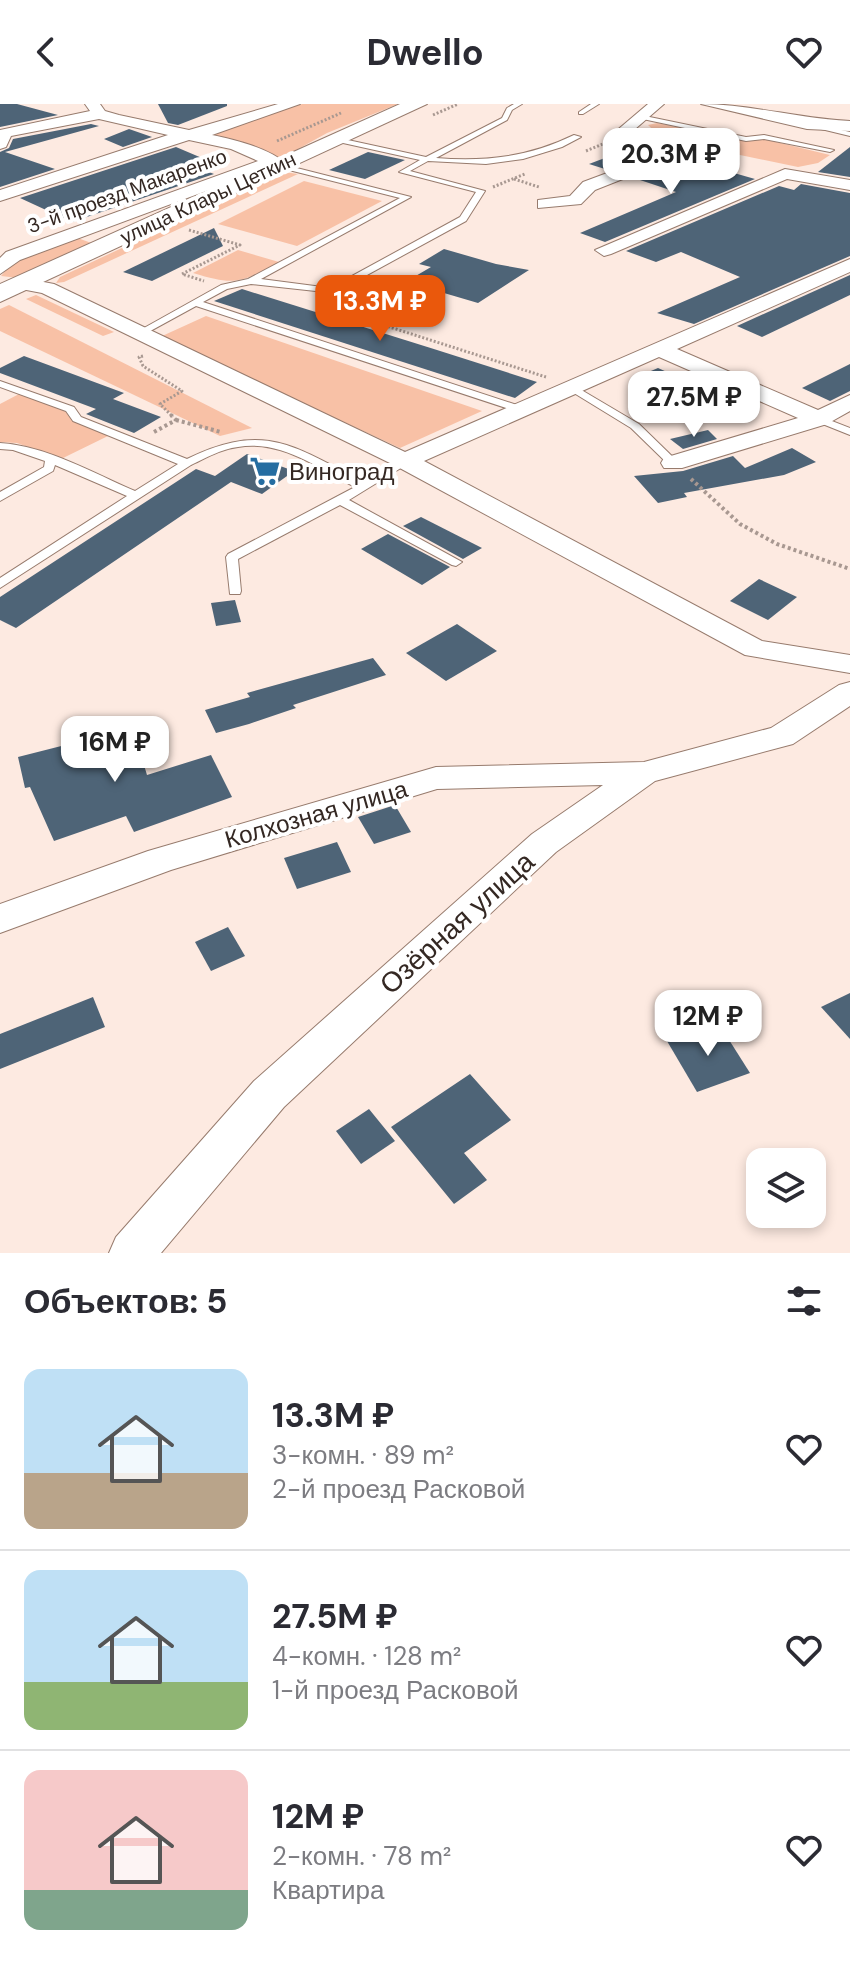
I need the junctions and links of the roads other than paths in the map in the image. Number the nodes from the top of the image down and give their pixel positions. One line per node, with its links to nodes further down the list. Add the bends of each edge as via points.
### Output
1 (293, 104): 12 (street)
2 (417, 104): 16 (main road, улица Клары Цеткин)
3 (519, 104): 19 (lane, via 505,119)
4 (596, 104): 8 (lane)
5 (657, 104): 9 (street)
6 (708, 104): 10 (street)
7 (96, 109): 12 (street); 14 (street)
8 (581, 113)
9 (640, 117): 17 (street, via 623,132); 18 (lane)
10 (807, 124): 11 (street); 13 (lane)
11 (850, 126)
12 (192, 133): 20 (street); 23 (street)
13 (850, 134)
14 (2, 136)
15 (577, 137): 19 (lane, via 515,161)
16 (337, 139): 19 (lane); 20 (main road, улица Клары Цеткин)
17 (685, 149): 21 (lane, via 700,153); 24 (street, via 589,186 575,200)
18 (830, 150)
19 (427, 159): 28 (lane, via 403,172 481,191 463,219 331,291)
20 (276, 163): 27 (street, 3-й проезд Макаренко, via 13,256); 28 (lane, via 407,197); 29 (main road, улица Клары Цеткин)
21 (684, 172)
22 (850, 185): 25 (street, via 785,174)
23 (0, 196)
24 (544, 204)
25 (604, 250)
26 (850, 265): 32 (street)
27 (0, 268)
28 (251, 281): 30 (lane, via 224,287)
29 (11, 289): 31 (street, via 47,288)
30 (195, 303): 31 (lane); 36 (lane)
31 (139, 345): 41 (street)
32 (659, 349): 34 (street); 37 (street)
33 (0, 384): 42 (lane, via 70,409 77,419)
34 (573, 388): 36 (street); 43 (lane, via 635,426)
35 (850, 402): 37 (street)
36 (522, 410): 41 (street)
37 (819, 419): 38 (lane); 43 (street)
38 (850, 432)
39 (0, 446): 40 (lane)
40 (51, 459): 45 (lane); 46 (lane, via 49,469)
41 (405, 461): 44 (lane); 51 (street, via 755,649)
42 (187, 463): 44 (lane, via 233,441 257,440); 45 (lane)
43 (673, 463)
44 (364, 487): 47 (lane)
45 (136, 496): 49 (lane)
46 (0, 497)
47 (340, 500): 48 (lane); 50 (lane, via 232,557)
48 (456, 562)
49 (0, 584)
50 (235, 591)
51 (850, 664)
52 (850, 692): 53 (street, Озёрная улица, via 782,736)
53 (644, 773): 54 (street, Колхозная улица, via 436,778 160,860); 55 (street, Озёрная улица, via 544,843 269,1094)
54 (0, 919)
55 (132, 1253)

